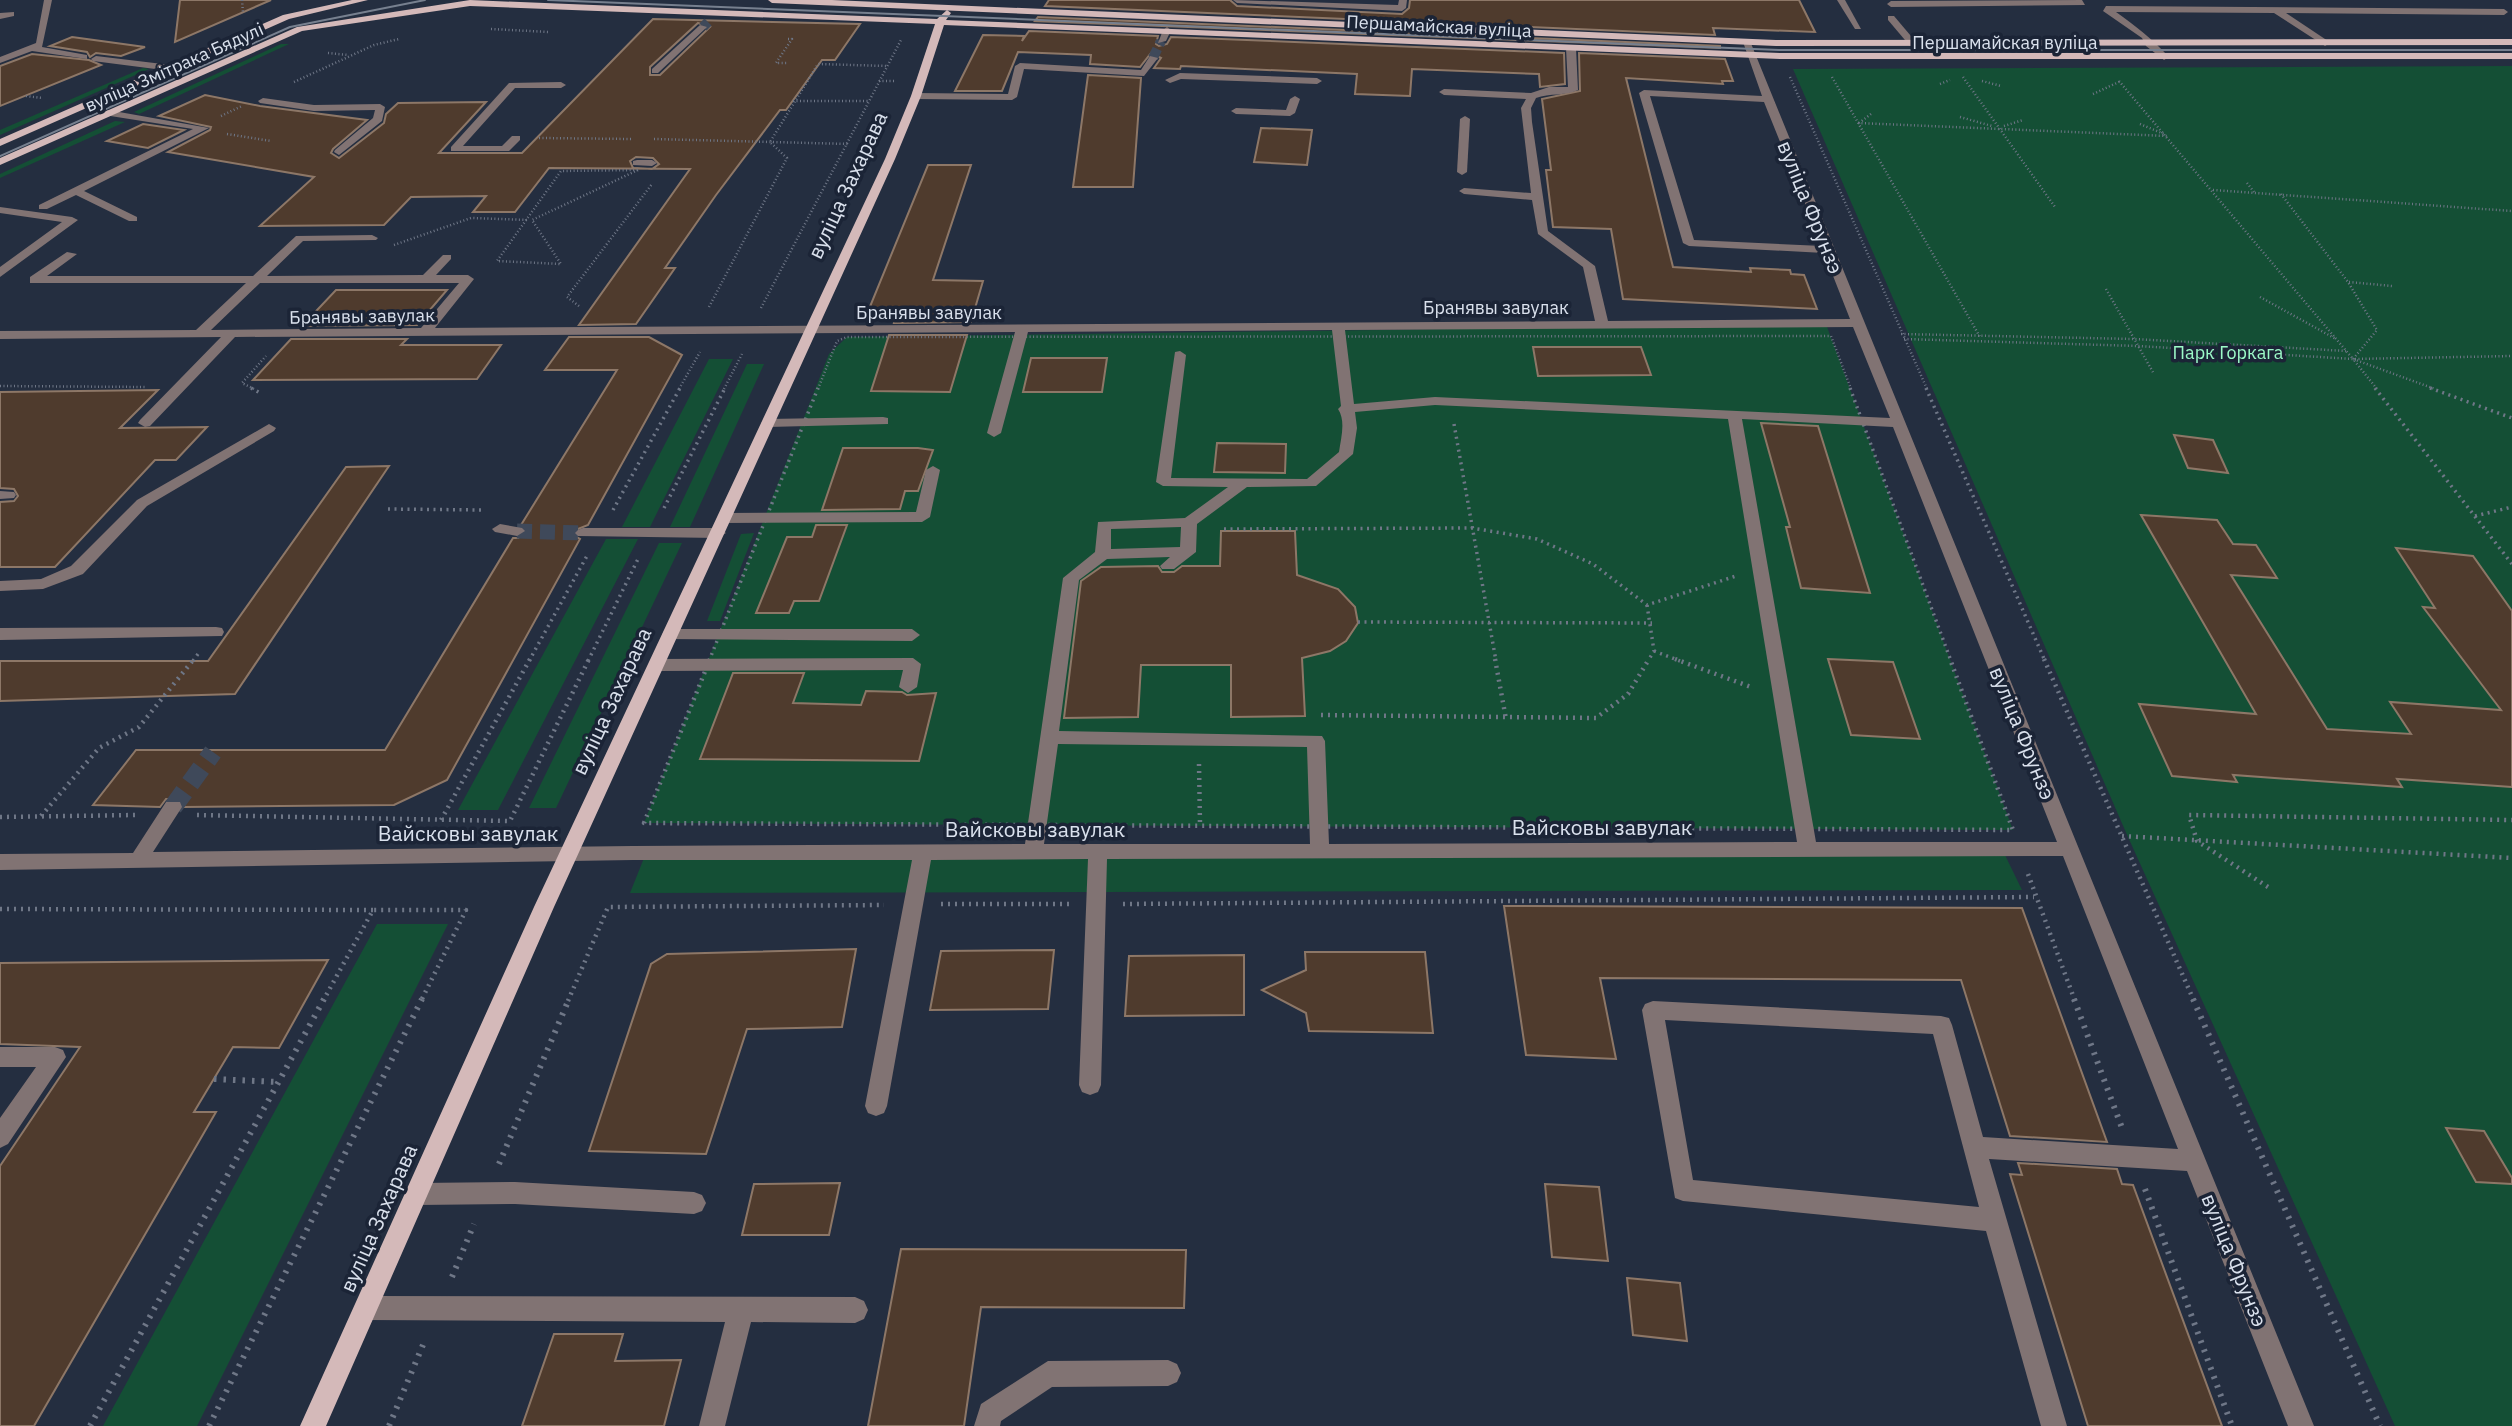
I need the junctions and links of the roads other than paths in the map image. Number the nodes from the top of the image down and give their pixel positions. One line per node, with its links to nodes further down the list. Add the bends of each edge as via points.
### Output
1 (48, 0): 28 (street)
2 (315, 0): 21 (main road)
3 (367, 0): 21 (main road, вуліца Змітрака Бядулі); 25 (main road)
4 (772, 0): 13 (main road, Першамайская вуліца)
5 (1237, 0): 6 (street, via 1402,8)
6 (1403, 0)
7 (1841, 0): 26 (street)
8 (2483, 0): 19 (street)
9 (1979, 2): 10 (street); 14 (street)
10 (2085, 2): 15 (street)
11 (399, 3): 12 (main road)
12 (466, 4): 17 (main road, Першамайская вуліца); 22 (main road, Першамайская вуліца)
13 (955, 4): 24 (main road, вуліца Захарава); 37 (main road, Першамайская вуліца)
14 (1891, 4)
15 (2106, 9): 16 (street); 33 (street, via 2146,37)
16 (2277, 10): 19 (street); 31 (street)
17 (719, 11): 24 (main road, Першамайская вуліца); 45 (street)
18 (11, 14): 20 (street)
19 (2508, 14)
20 (0, 16)
21 (286, 17): 44 (main road, вуліца Змітрака Бядулі)
22 (365, 17): 25 (main road, вуліца Змітрака Бядулі)
23 (1891, 18): 32 (street)
24 (941, 20): 27 (main road, Першамайская вуліца); 50 (main road, вуліца Захарава)
25 (306, 27): 56 (main road, вуліца Змітрака Бядулі)
26 (1858, 27)
27 (1167, 30): 29 (street); 36 (main road, Першамайская вуліца)
28 (41, 40): 34 (street); 35 (street)
29 (1161, 41)
30 (2512, 42): 31 (main road, Першамайская вуліца)
31 (2325, 43): 33 (main road, Першамайская вуліца)
32 (1913, 44): 33 (main road, Першамайская вуліца); 37 (main road, Першамайская вуліца)
33 (2149, 44): 40 (street)
34 (0, 47)
35 (30, 48): 39 (street); 43 (street)
36 (1571, 48): 37 (main road, Першамайская вуліца); 51 (street, via 1573,90)
37 (1748, 48): 40 (main road, Першамайская вуліца); 53 (street, вуліца Фрунзэ)
38 (2512, 56): 40 (main road, Першамайская вуліца)
39 (83, 57)
40 (2164, 57)
41 (1153, 58): 50 (street, via 1144,73 1020,66 1012,97)
42 (96, 59): 44 (street)
43 (0, 60)
44 (171, 68): 59 (main road, вуліца Змітрака Бядулі)
45 (655, 71)
46 (1170, 80): 47 (street, via 1180,76)
47 (1317, 81)
48 (561, 85): 58 (street, via 512,85 455,149 505,149)
49 (1444, 92): 51 (street)
50 (916, 96): 83 (main road, вуліца Захарава)
51 (1532, 96): 67 (street, via 1526,108)
52 (1295, 99): 55 (street, via 1290,113)
53 (1768, 99): 73 (street, вуліца Фрунзэ); 73 (street, via 1644,93 1689,243)
54 (263, 101): 60 (street, via 314,108 380,107 378,118)
55 (1236, 111)
56 (108, 113): 61 (main road, вуліца Змітрака Бядулі); 65 (street, via 201,127)
57 (1465, 119): 64 (street)
58 (516, 138)
59 (0, 143)
60 (339, 152)
61 (0, 162)
62 (636, 163): 63 (street)
63 (652, 163)
64 (1462, 173)
65 (76, 191): 68 (street); 71 (street)
66 (1464, 191): 67 (street)
67 (1537, 197): 80 (street, via 1542,232 1589,266)
68 (43, 207)
69 (6, 211): 70 (street); 76 (street, via 72,220)
70 (0, 217)
71 (133, 219)
72 (372, 238): 78 (street, via 300,238)
73 (1829, 250): 79 (street, вуліца Фрунзэ)
74 (71, 254): 78 (street, via 34,280)
75 (447, 257): 77 (street)
76 (0, 273)
77 (427, 278): 78 (street); 84 (street, via 468,279)
78 (258, 279): 85 (street)
79 (1858, 323): 80 (street, Бранявы завулак); 94 (street, вуліца Фрунзэ)
80 (1602, 324): 81 (street, Бранявы завулак)
81 (1338, 326): 82 (street, Бранявы завулак); 89 (street)
82 (1022, 329): 83 (street, Бранявы завулак); 96 (street)
83 (810, 330): 84 (street, Бранявы завулак); 93 (main road, вуліца Захарава)
84 (425, 332): 87 (street, Бранявы завулак)
85 (199, 334): 86 (street, Бранявы завулак); 87 (street, Бранявы завулак)
86 (0, 335)
87 (230, 335): 92 (street)
88 (1180, 355): 98 (street, via 1163,482)
89 (1345, 409): 90 (street, via 1450,402); 98 (street, via 1350,428 1346,454 1311,483)
90 (1734, 415): 94 (street); 116 (street)
91 (883, 421): 93 (street)
92 (145, 423)
93 (768, 423): 99 (main road, вуліца Захарава)
94 (1899, 423): 117 (street, вуліца Фрунзэ)
95 (269, 428): 107 (street, via 142,503 77,570 43,584)
96 (993, 433)
97 (933, 470): 99 (street, via 922,517 764,518)
98 (1243, 483): 100 (street)
99 (721, 525): 103 (street); 110 (main road, вуліца Захарава)
100 (1189, 525): 104 (street); 105 (street, via 1103,525)
101 (500, 529): 102 (street)
102 (517, 531)
103 (583, 533)
104 (1188, 552): 105 (street); 106 (street)
105 (1103, 554): 114 (street, via 1071,579)
106 (1168, 566)
107 (0, 586)
108 (216, 632): 109 (street)
109 (0, 634)
110 (670, 635): 111 (street); 112 (main road, вуліца Захарава)
111 (912, 635)
112 (657, 665): 113 (street, via 913,664); 122 (main road, вуліца Захарава)
113 (908, 687)
114 (1051, 737): 118 (street, via 1316,741); 119 (street)
115 (171, 810): 123 (street)
116 (1808, 849): 117 (street, Вайсковы завулак); 118 (street, Вайсковы завулак)
117 (2070, 849): 130 (street, вуліца Фрунзэ)
118 (1320, 850): 120 (street, Вайсковы завулак)
119 (1034, 851): 120 (street, Вайсковы завулак); 121 (street, Вайсковы завулак)
120 (1098, 851): 126 (street)
121 (923, 852): 122 (street, Вайсковы завулак); 127 (street)
122 (569, 855): 123 (street, Вайсковы завулак); 131 (main road, вуліца Захарава)
123 (138, 860): 124 (street, Вайсковы завулак)
124 (0, 862)
125 (0, 1057): 128 (street, via 55,1057)
126 (1090, 1085)
127 (876, 1106)
128 (0, 1137)
129 (1974, 1147): 130 (street); 133 (street); 133 (street, via 1941,1026 1653,1010 1683,1190)
130 (2195, 1161): 142 (street, вуліца Фрунзэ)
131 (418, 1194): 132 (street); 134 (main road, вуліца Захарава)
132 (694, 1203)
133 (1995, 1220): 141 (street)
134 (367, 1308): 135 (street); 138 (main road, вуліца Захарава)
135 (741, 1310): 136 (street); 139 (street)
136 (855, 1310)
137 (1168, 1373): 140 (street, via 1048,1374 990,1413)
138 (313, 1426)
139 (712, 1426)
140 (988, 1426)
141 (2054, 1426)
142 (2301, 1426)

